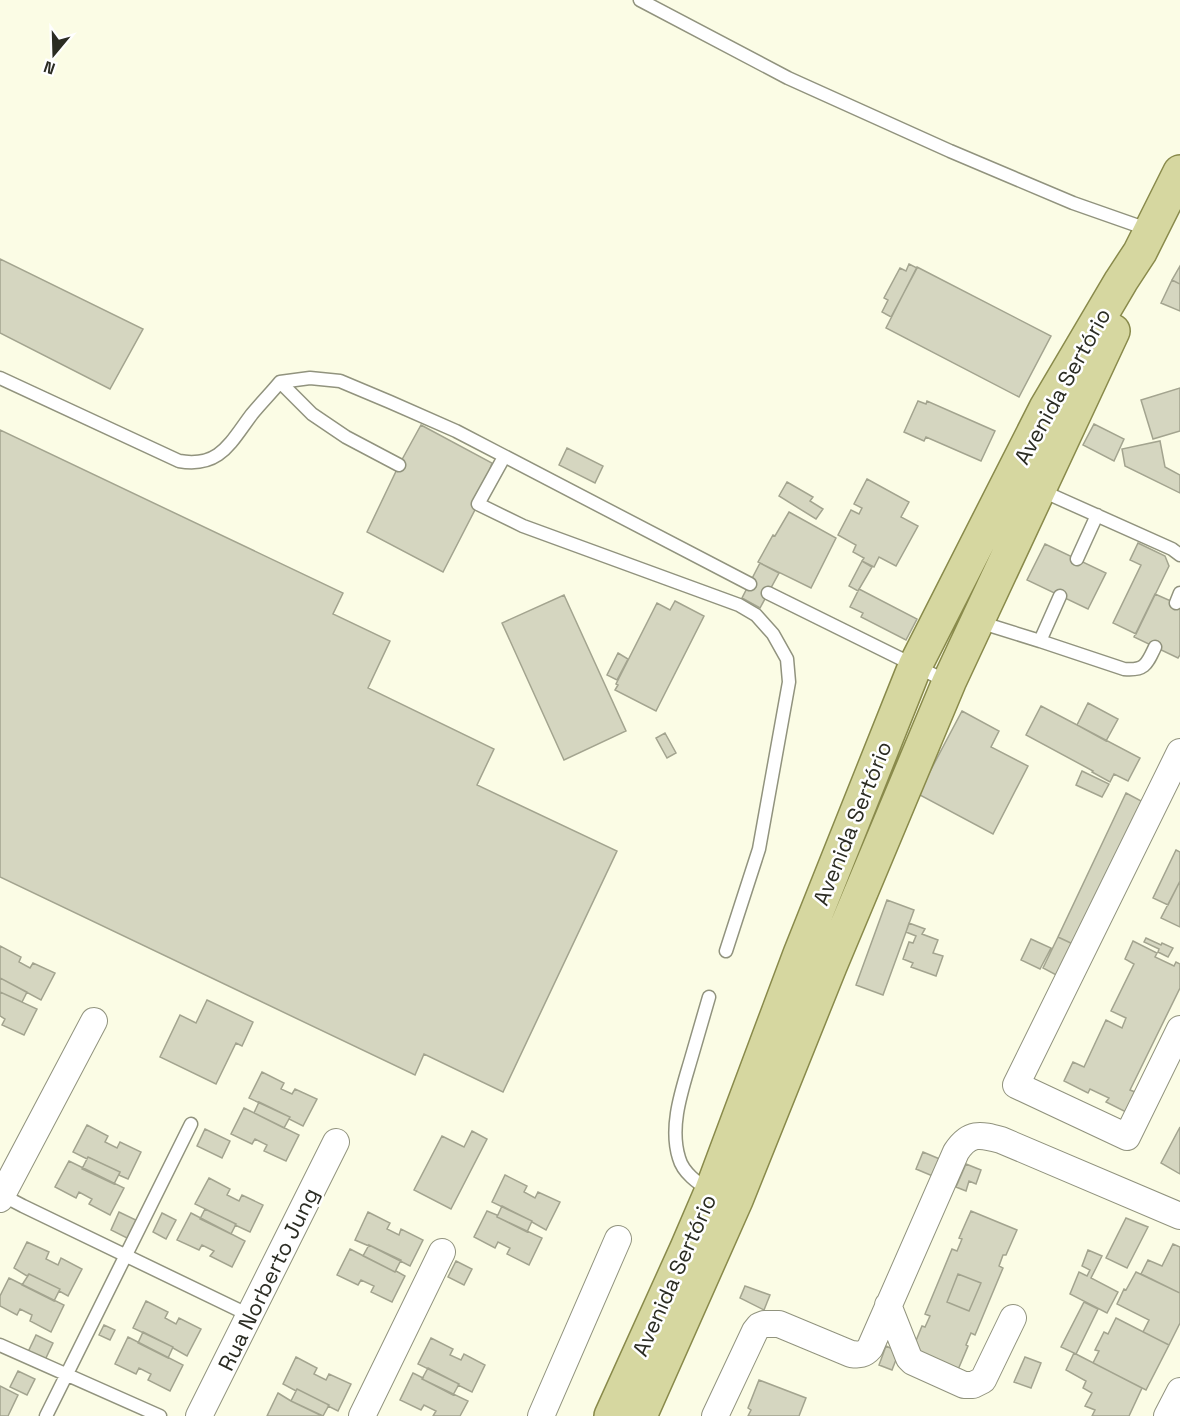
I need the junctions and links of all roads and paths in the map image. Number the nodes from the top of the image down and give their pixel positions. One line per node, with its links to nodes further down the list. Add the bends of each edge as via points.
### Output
1 (640, 0): 3 (lane, via 788,78 1073,203)
2 (1180, 172): 3 (main road, Avenida Sertório)
3 (1145, 241): 8 (main road, Avenida Sertório, via 1110,339); 18 (main road, Avenida Sertório, via 1046,408)
4 (0, 378): 5 (lane, via 189,463 223,453)
5 (280, 382): 6 (lane, via 310,378 340,381); 7 (lane, via 329,426)
6 (504, 456): 12 (lane); 21 (lane, via 478,504 523,526 739,605 756,615 773,634 787,659 789,682 759,849)
7 (399, 465)
8 (1039, 490): 9 (lane); 15 (main road, Avenida Sertório)
9 (1097, 515): 10 (lane); 11 (lane)
10 (1180, 555)
11 (1077, 559)
12 (750, 584)
13 (768, 594): 18 (lane)
14 (1060, 596): 16 (lane)
15 (978, 621): 16 (lane); 19 (main road, Avenida Sertório)
16 (1040, 640): 17 (lane, via 1133,670 1147,663)
17 (1155, 647)
18 (915, 666): 19 (lane); 27 (main road, Avenida Sertório, via 800,954)
19 (949, 682): 27 (main road, Avenida Sertório, via 830,966)
20 (1180, 752): 24 (street, via 1016,1085 1127,1137)
21 (726, 951)
22 (709, 998): 27 (lane, via 680,1097 676,1146 686,1171)
23 (94, 1021): 28 (street)
24 (1180, 1029)
25 (191, 1124): 32 (lane)
26 (336, 1142): 34 (street, Rua Norberto Jung)
27 (724, 1196): 44 (main road, Avenida Sertório, via 687,1248); 45 (main road, Avenida Sertório)
28 (1, 1197): 32 (lane)
29 (1180, 1216): 33 (street, via 1001,1140 971,1136 956,1152)
30 (618, 1239): 43 (street)
31 (442, 1252): 42 (street)
32 (126, 1256): 34 (lane); 37 (lane)
33 (888, 1305): 35 (street, via 913,1362 973,1386 983,1380); 46 (street, via 870,1348 862,1355 780,1324 759,1326)
34 (249, 1315): 41 (street, Rua Norberto Jung)
35 (1013, 1318)
36 (0, 1345): 37 (lane)
37 (66, 1374): 39 (lane); 40 (lane)
38 (1180, 1391): 47 (street)
39 (46, 1416)
40 (160, 1416)
41 (200, 1416)
42 (362, 1416)
43 (541, 1416)
44 (611, 1416)
45 (640, 1416)
46 (715, 1416)
47 (1167, 1416)

